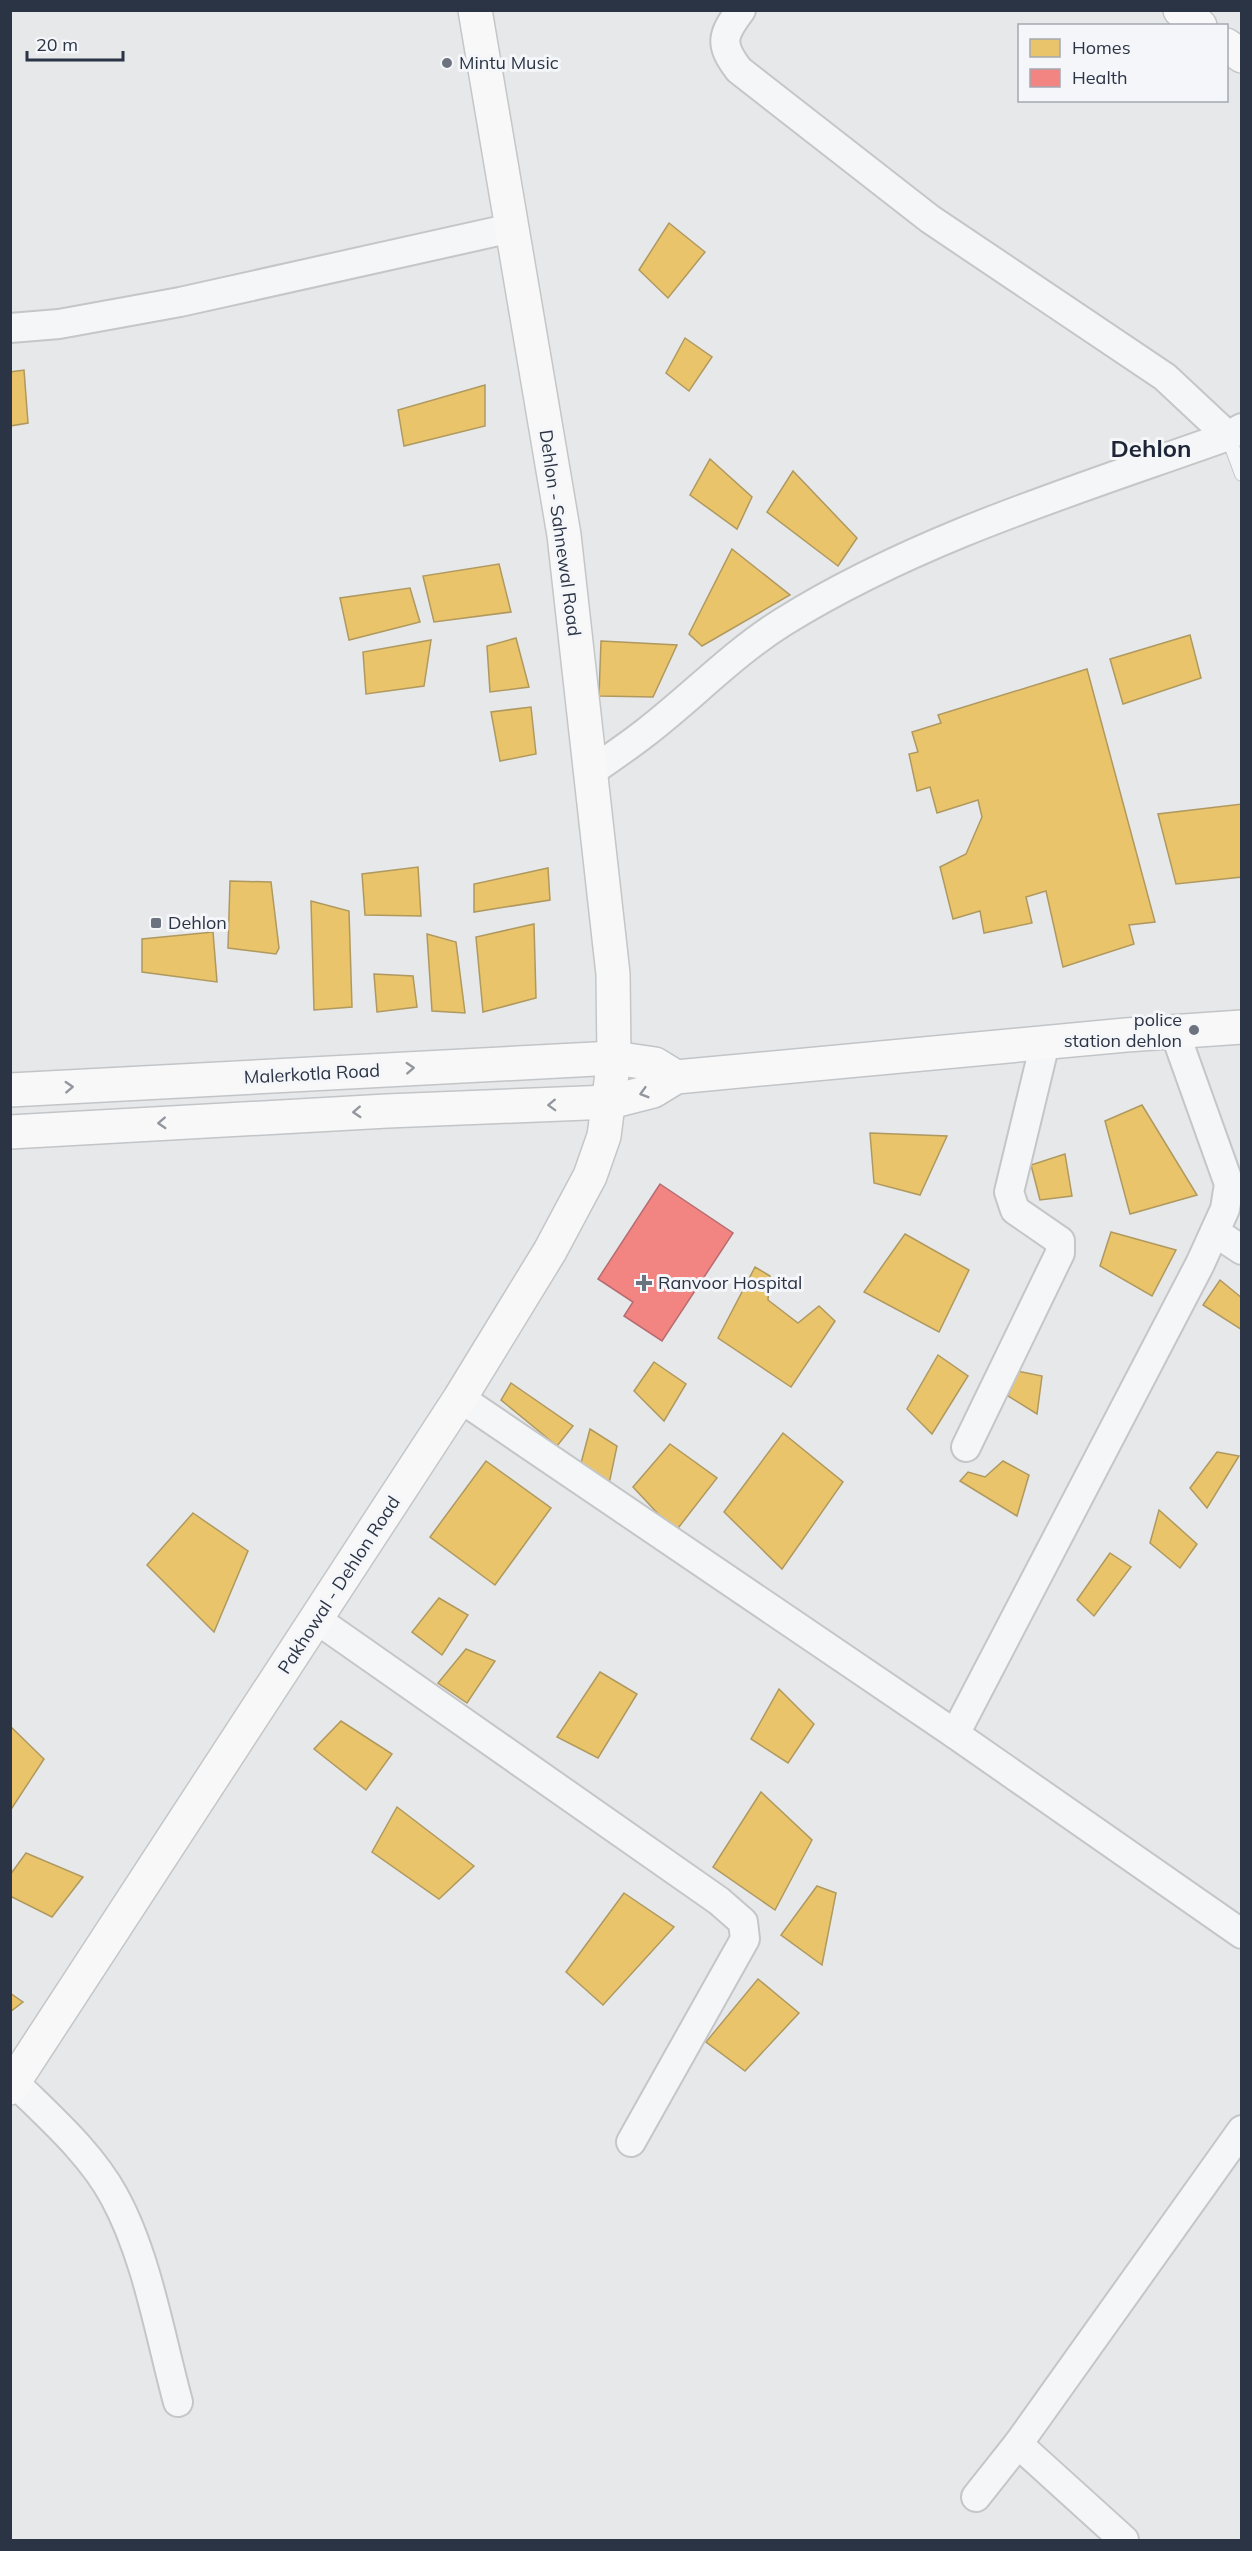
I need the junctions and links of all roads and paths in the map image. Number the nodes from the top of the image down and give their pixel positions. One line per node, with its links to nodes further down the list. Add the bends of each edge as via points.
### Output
1 (475, 10): 7 (street, Dehlon - Sahnewal Road)
2 (741, 10): 9 (street, via 726,29 724,40 730,59 739,70 930,219 1165,377)
3 (1180, 10): 4 (street)
4 (1198, 24)
5 (1228, 46): 6 (street)
6 (1242, 56)
7 (512, 228): 8 (street, via 180,302 59,324); 11 (street, Dehlon - Sahnewal Road, via 564,535)
8 (10, 328)
9 (1235, 432): 10 (lane); 11 (street, via 942,541 865,577 783,622 646,733)
10 (1242, 474)
11 (589, 773): 15 (street, Dehlon - Sahnewal Road, via 614,974)
12 (1242, 1028): 13 (street)
13 (1175, 1033): 14 (street); 20 (street, via 1229,1184 1225,1209)
14 (1045, 1043): 16 (street); 23 (street, via 1009,1192 1015,1210 1060,1241 1060,1252)
15 (614, 1059): 16 (street, Malerkotla Road, via 655,1064); 17 (street, Malerkotla Road, one-way to 15); 18 (street, Pakhowal - Dehlon Road)
16 (675, 1077): 18 (street, one-way to 18, via 653,1091)
17 (10, 1090)
18 (610, 1102): 19 (street, one-way to 19); 22 (street, Pakhowal - Dehlon Road, via 604,1136 590,1176 550,1251)
19 (10, 1132)
20 (1215, 1232): 21 (street); 25 (street)
21 (1242, 1250)
22 (460, 1398): 24 (street, Pakhowal - Dehlon Road); 25 (street)
23 (966, 1447)
24 (316, 1619): 27 (street, Pakhowal - Dehlon Road); 29 (street, via 719,1901 743,1922 745,1939)
25 (955, 1734): 26 (street)
26 (1242, 1934)
27 (12, 2085): 30 (street, via 88,2158 113,2194 143,2271)
28 (1242, 2130): 31 (street)
29 (631, 2142)
30 (178, 2402)
31 (1018, 2444): 32 (street); 33 (street)
32 (976, 2498)
33 (1124, 2541)

